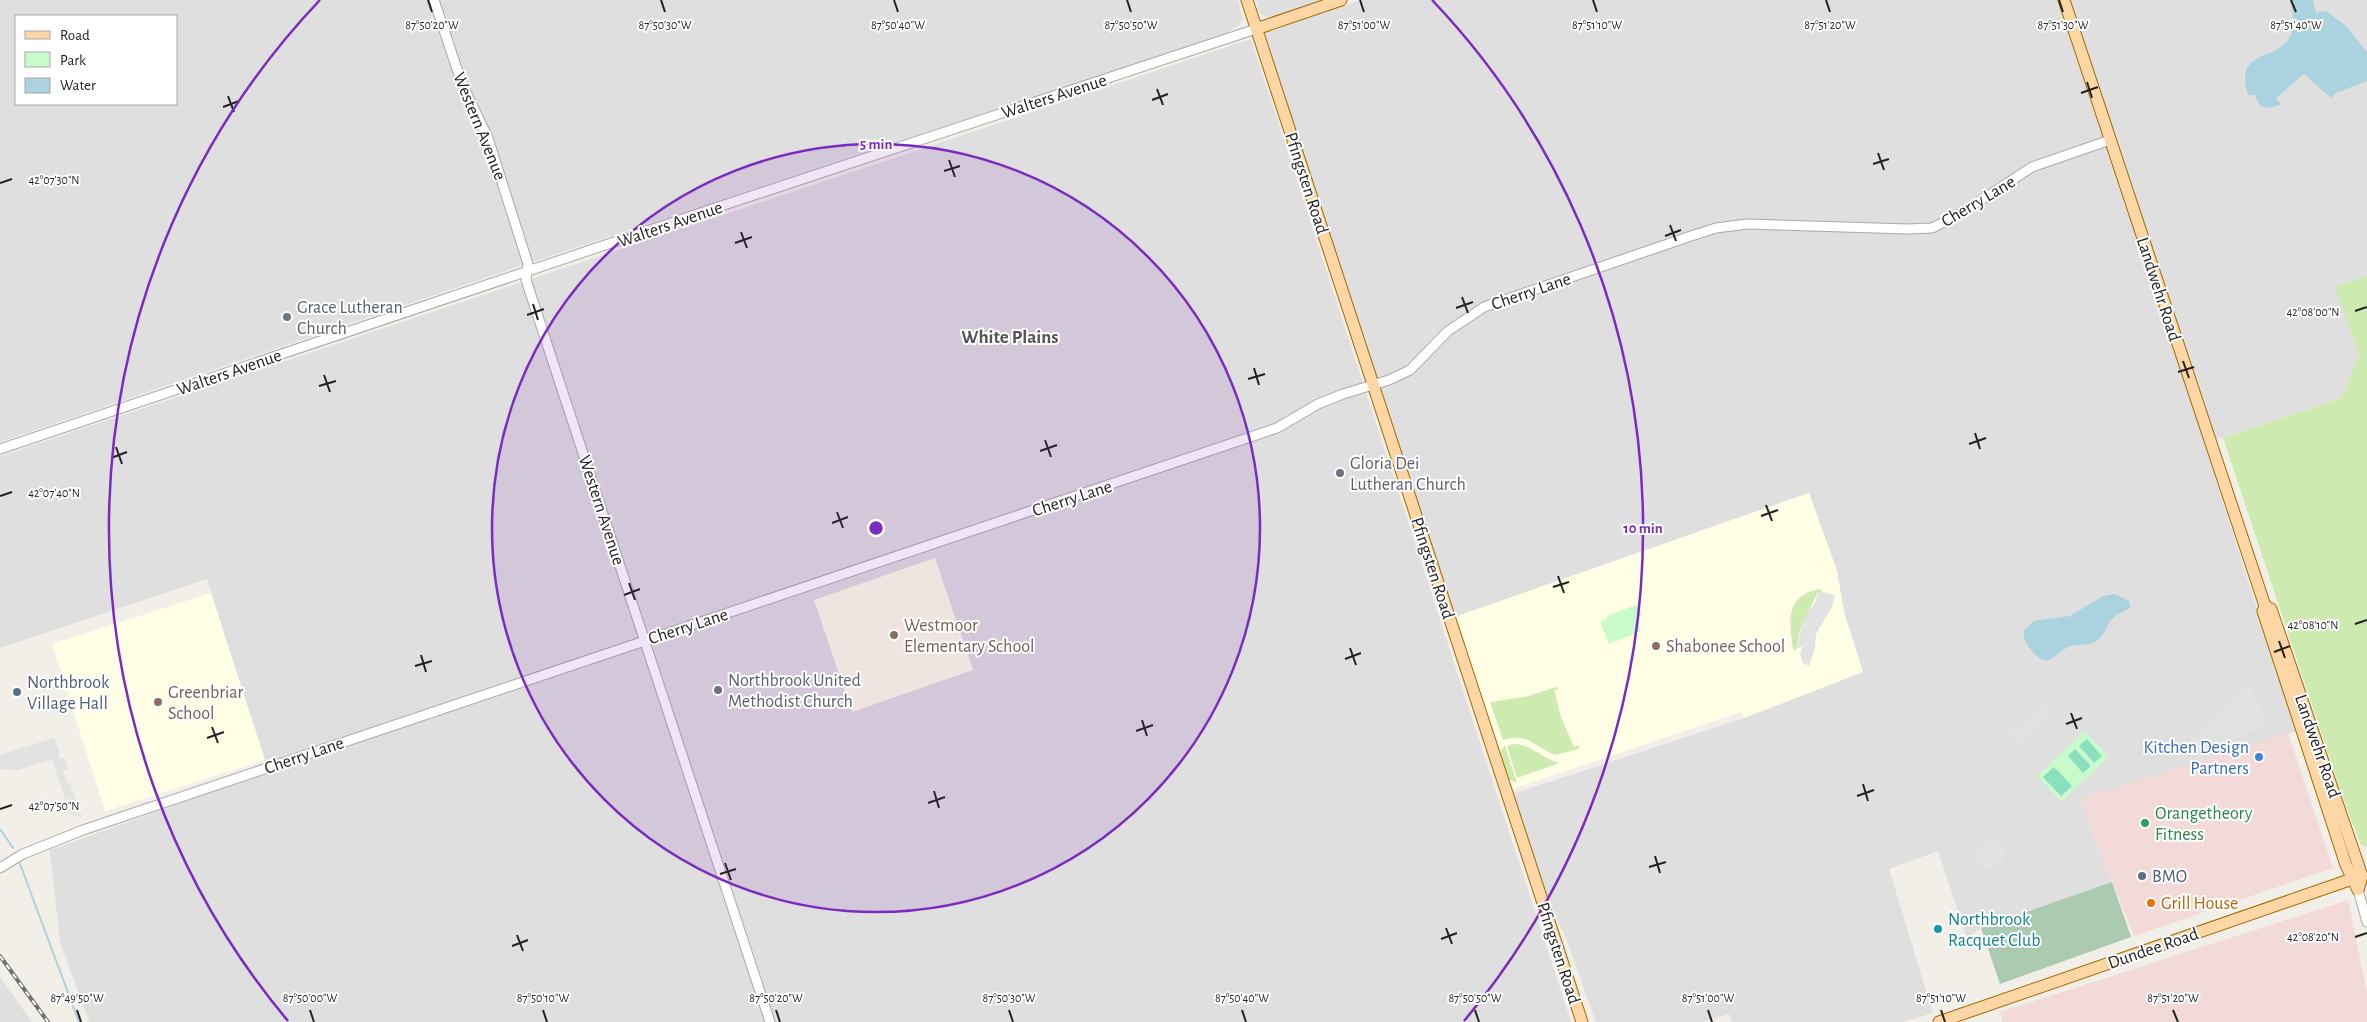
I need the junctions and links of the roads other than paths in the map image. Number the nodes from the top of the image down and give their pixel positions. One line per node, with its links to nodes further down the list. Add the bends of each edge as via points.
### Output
1 (434, 0): 7 (street, Western Avenue, via 462,84 488,138 517,225)
2 (1247, 0): 5 (main road, Pfingsten Road)
3 (1340, 0): 5 (main road, Walters Avenue)
4 (2064, 0): 6 (main road, Landwehr Road)
5 (1256, 29): 7 (street, Walters Avenue); 8 (main road, Pfingsten Road)
6 (2110, 140): 8 (street, Cherry Lane, via 2032,167 1960,214 1932,228 1747,224 1716,228 1691,236 1484,307 1448,331 1410,370); 14 (main road, Landwehr Road, via 2265,606 2271,609)
7 (528, 272): 9 (street, Walters Avenue); 10 (street, Western Avenue, via 526,280)
8 (1374, 384): 10 (street, Cherry Lane, via 1334,397 1277,428); 18 (main road, Pfingsten Road)
9 (0, 449)
10 (645, 640): 11 (street, Cherry Lane, via 83,830); 17 (street, Western Avenue)
11 (11, 860): 12 (street, Cherry Lane); 13 (street, Cherry Lane)
12 (0, 863)
13 (0, 868)
14 (2360, 876): 15 (main road); 19 (main road, Dundee Road)
15 (2358, 890): 16 (street)
16 (2367, 922)
17 (770, 1022)
18 (1582, 1022)
19 (1938, 1022)

